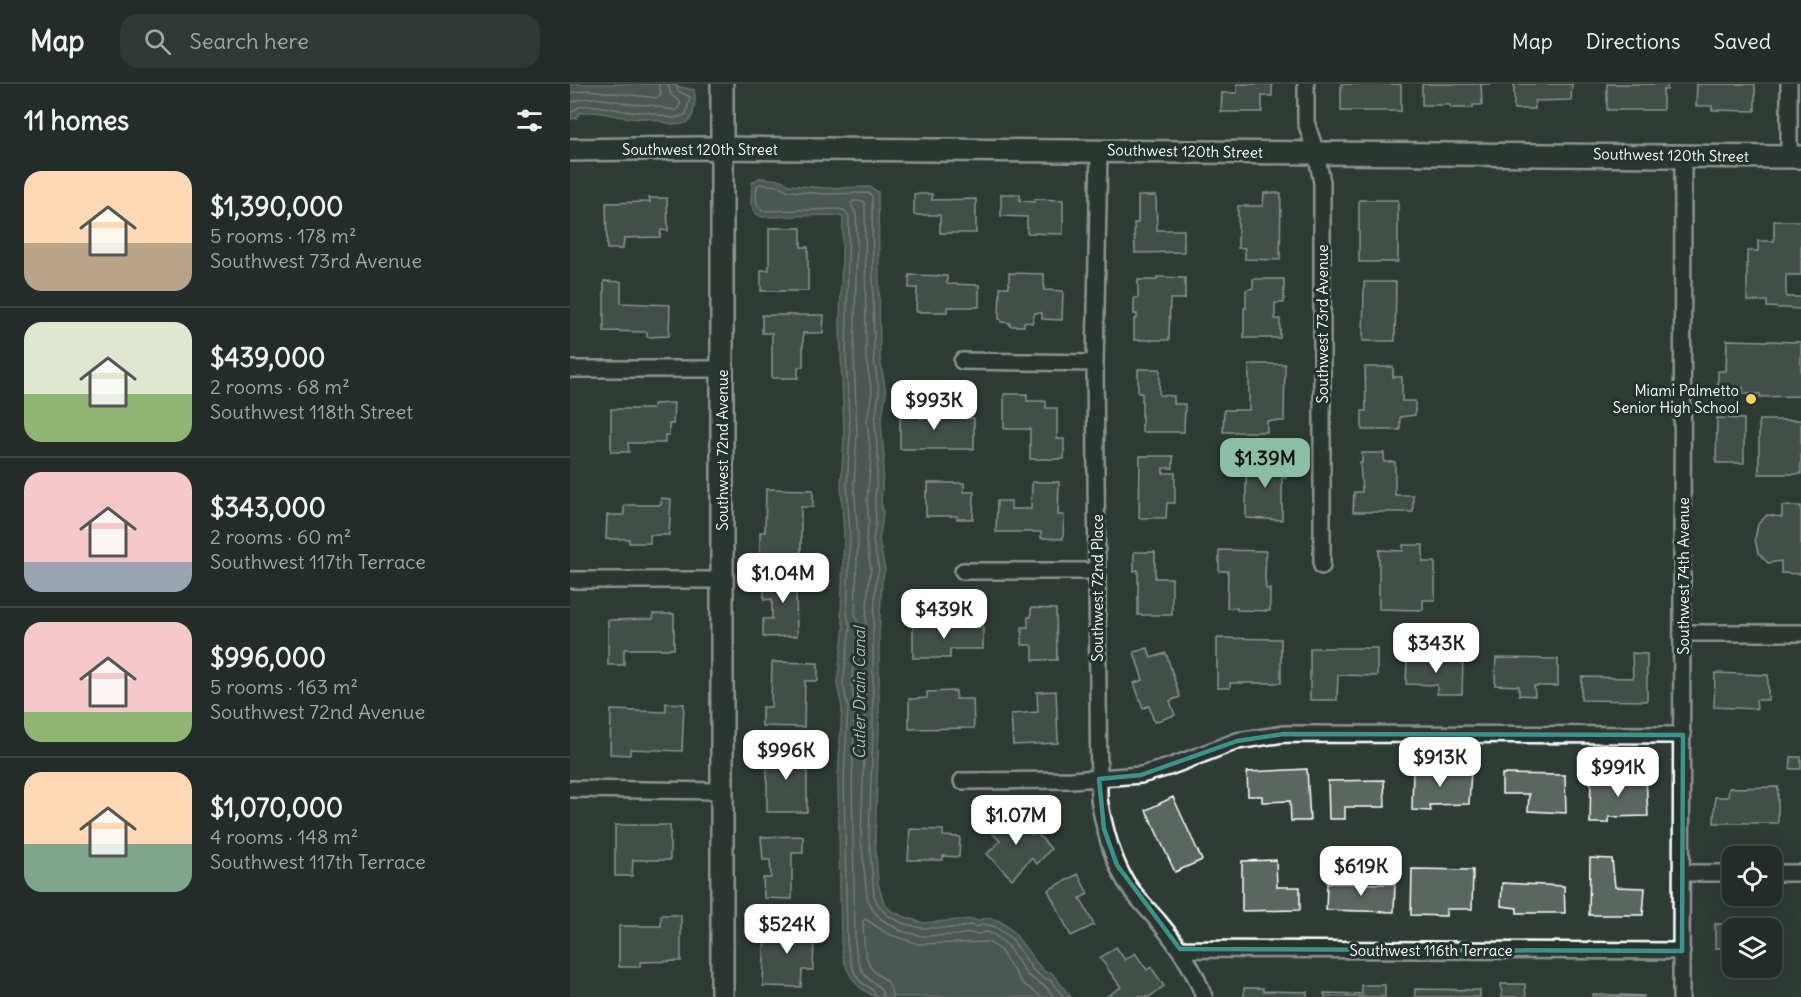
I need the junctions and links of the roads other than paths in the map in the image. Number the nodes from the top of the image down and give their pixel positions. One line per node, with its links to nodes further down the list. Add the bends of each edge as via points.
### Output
1 (722, 84): 4 (street, Southwest 72nd Avenue)
2 (1306, 84): 7 (street, Southwest 73rd Avenue, via 1306,122)
3 (1789, 84): 9 (street)
4 (722, 148): 5 (street, Southwest 120th Street); 6 (street, Southwest 120th Street); 13 (street, Southwest 72nd Avenue)
5 (570, 150)
6 (1099, 150): 7 (street, Southwest 120th Street); 11 (street, Southwest 72nd Place)
7 (1316, 153): 8 (street, Southwest 120th Street); 14 (street, Southwest 73rd Avenue, via 1322,182)
8 (1683, 155): 9 (street, Southwest 120th Street); 19 (street, Southwest 74th Avenue)
9 (1795, 157)
10 (962, 361): 11 (street)
11 (1095, 363): 16 (street, Southwest 72nd Place)
12 (570, 369): 13 (street)
13 (723, 369): 18 (street, Southwest 72nd Avenue)
14 (1322, 566)
15 (963, 571): 16 (street)
16 (1097, 571): 22 (street, Southwest 72nd Place)
17 (570, 580): 18 (street)
18 (722, 580): 25 (street, Southwest 72nd Avenue)
19 (1683, 633): 20 (street); 21 (street, Southwest 74th Avenue)
20 (1801, 633)
21 (1683, 735): 22 (street, via 1284,734 1237,741 1141,775); 26 (street, Southwest 74th Avenue)
22 (1099, 779): 23 (street); 30 (street, Southwest 72nd Place, via 1104,829 1117,865 1127,884)
23 (962, 781)
24 (570, 789): 25 (street)
25 (722, 791): 32 (street, Southwest 72nd Avenue)
26 (1682, 873): 27 (street); 31 (street, Southwest 74th Avenue)
27 (1722, 873)
28 (1782, 873): 29 (street)
29 (1801, 873)
30 (1180, 949): 31 (street, Southwest 116th Terrace); 33 (street, Southwest 72nd Place)
31 (1682, 951): 34 (street, Southwest 74th Avenue)
32 (722, 997)
33 (1204, 997)
34 (1681, 997)

